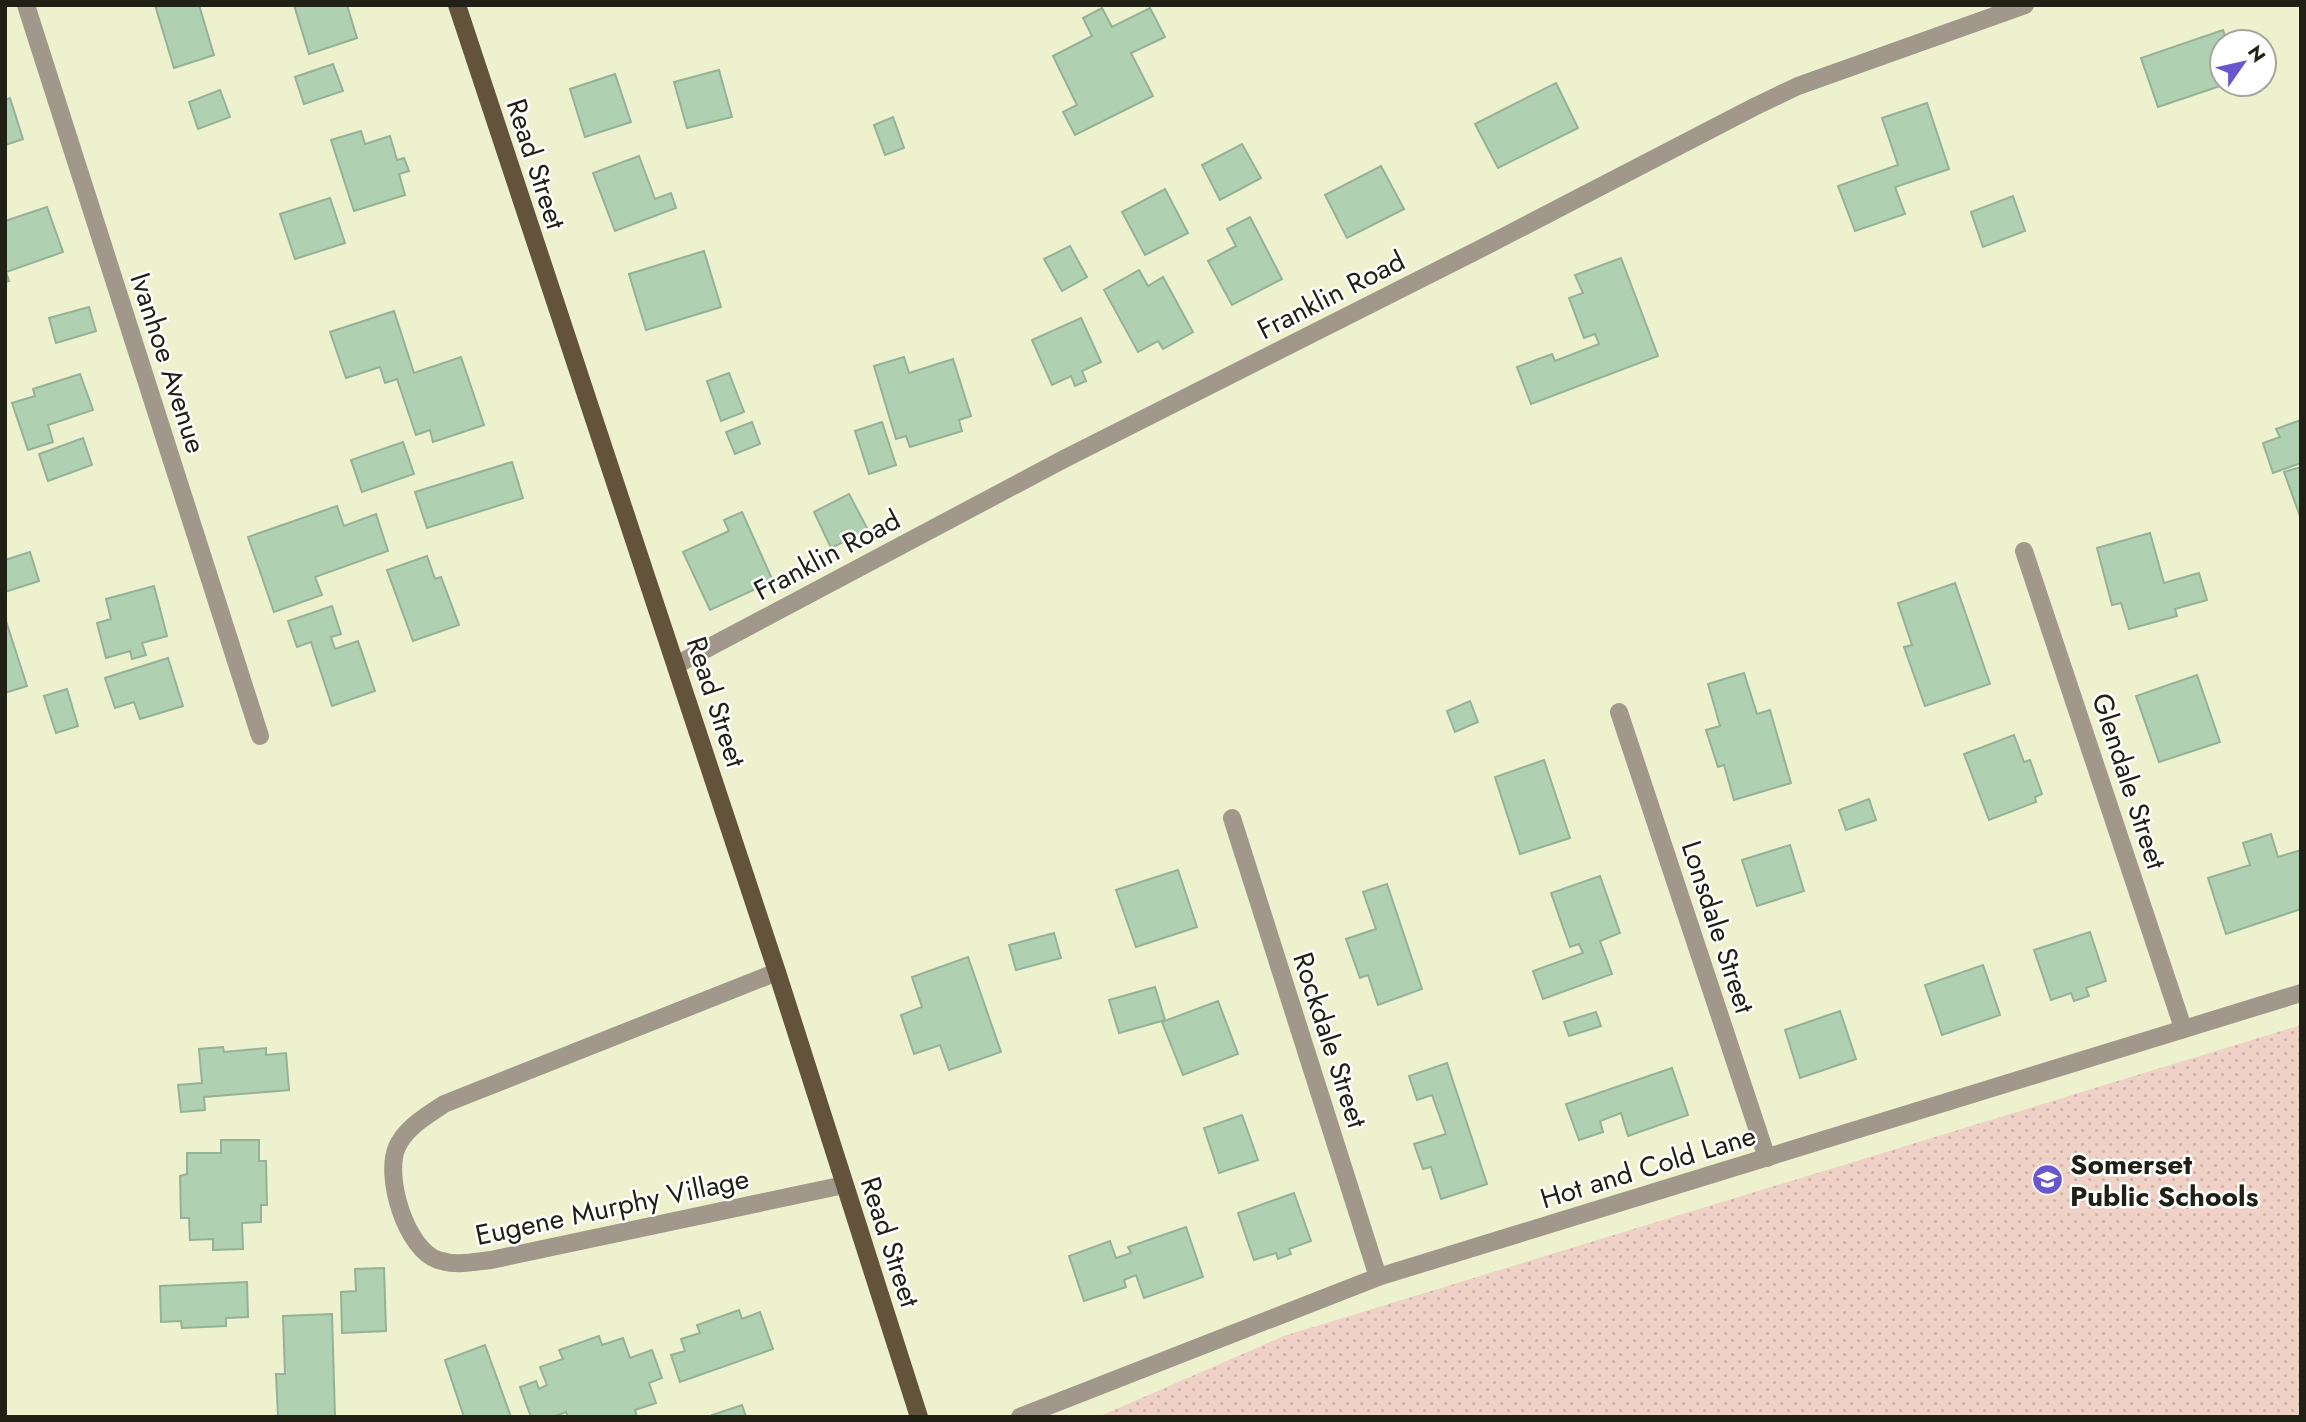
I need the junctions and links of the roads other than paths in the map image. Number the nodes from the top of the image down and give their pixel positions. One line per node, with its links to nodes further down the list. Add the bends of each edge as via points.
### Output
1 (26, 5): 7 (street, Ivanhoe Avenue)
2 (457, 5): 5 (main road, Read Street)
3 (2025, 5): 5 (street, Franklin Road, via 1798,86 1754,107 1064,459)
4 (2024, 551): 11 (street, Glendale Street)
5 (676, 665): 9 (main road, Read Street)
6 (1619, 712): 12 (street, Lonsdale Street)
7 (260, 736)
8 (1232, 818): 14 (street, Rockdale Street)
9 (777, 972): 13 (main road, Read Street); 13 (street, Eugene Murphy Village, via 444,1104 409,1128 396,1148 392,1179 401,1214 415,1240 435,1259 460,1264)
10 (2301, 993): 11 (street, Hot and Cold Lane)
11 (2183, 1028): 12 (street, Hot and Cold Lane)
12 (1767, 1158): 14 (street, Hot and Cold Lane)
13 (844, 1185): 15 (main road, Read Street)
14 (1378, 1277): 16 (street, Hot and Cold Lane)
15 (919, 1417)
16 (1020, 1417)

